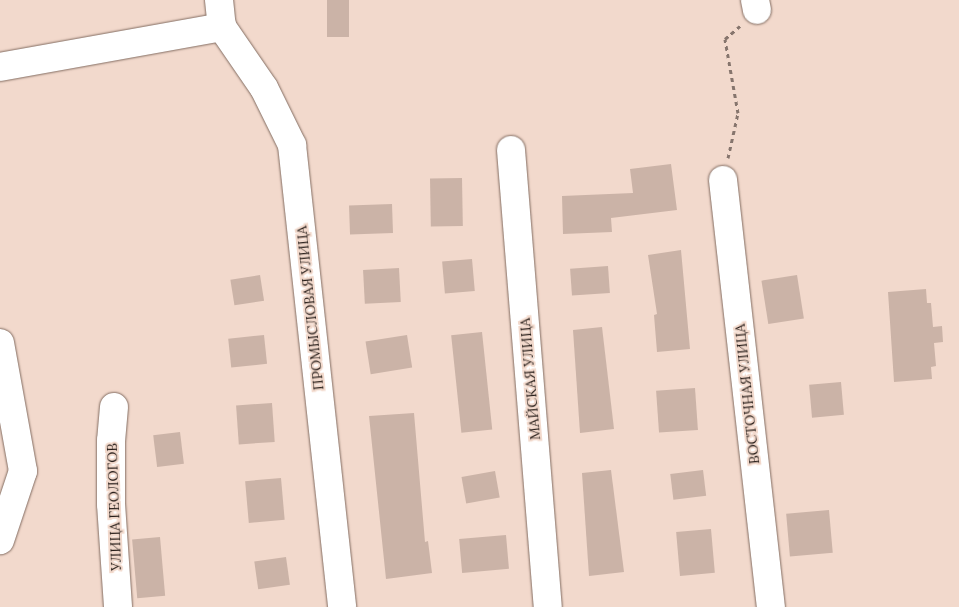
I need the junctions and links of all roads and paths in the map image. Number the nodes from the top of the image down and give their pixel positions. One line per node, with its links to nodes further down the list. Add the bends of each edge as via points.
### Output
1 (219, 0): 3 (street)
2 (756, 5): 6 (path, via 725,39 738,113)
3 (222, 27): 4 (street); 12 (street, ПРОМЫСЛОВАЯ УЛИЦА, via 264,88 292,145)
4 (0, 67)
5 (511, 150): 13 (street, МАЙСКАЯ УЛИЦА)
6 (723, 180): 14 (street, ВОСТОЧНАЯ УЛИЦА)
7 (0, 343): 9 (street)
8 (114, 407): 11 (street, УЛИЦА ГЕОЛОГОВ, via 110,441 111,504)
9 (6, 413): 10 (street, via 23,471)
10 (0, 540)
11 (118, 607)
12 (342, 607)
13 (548, 607)
14 (771, 607)

